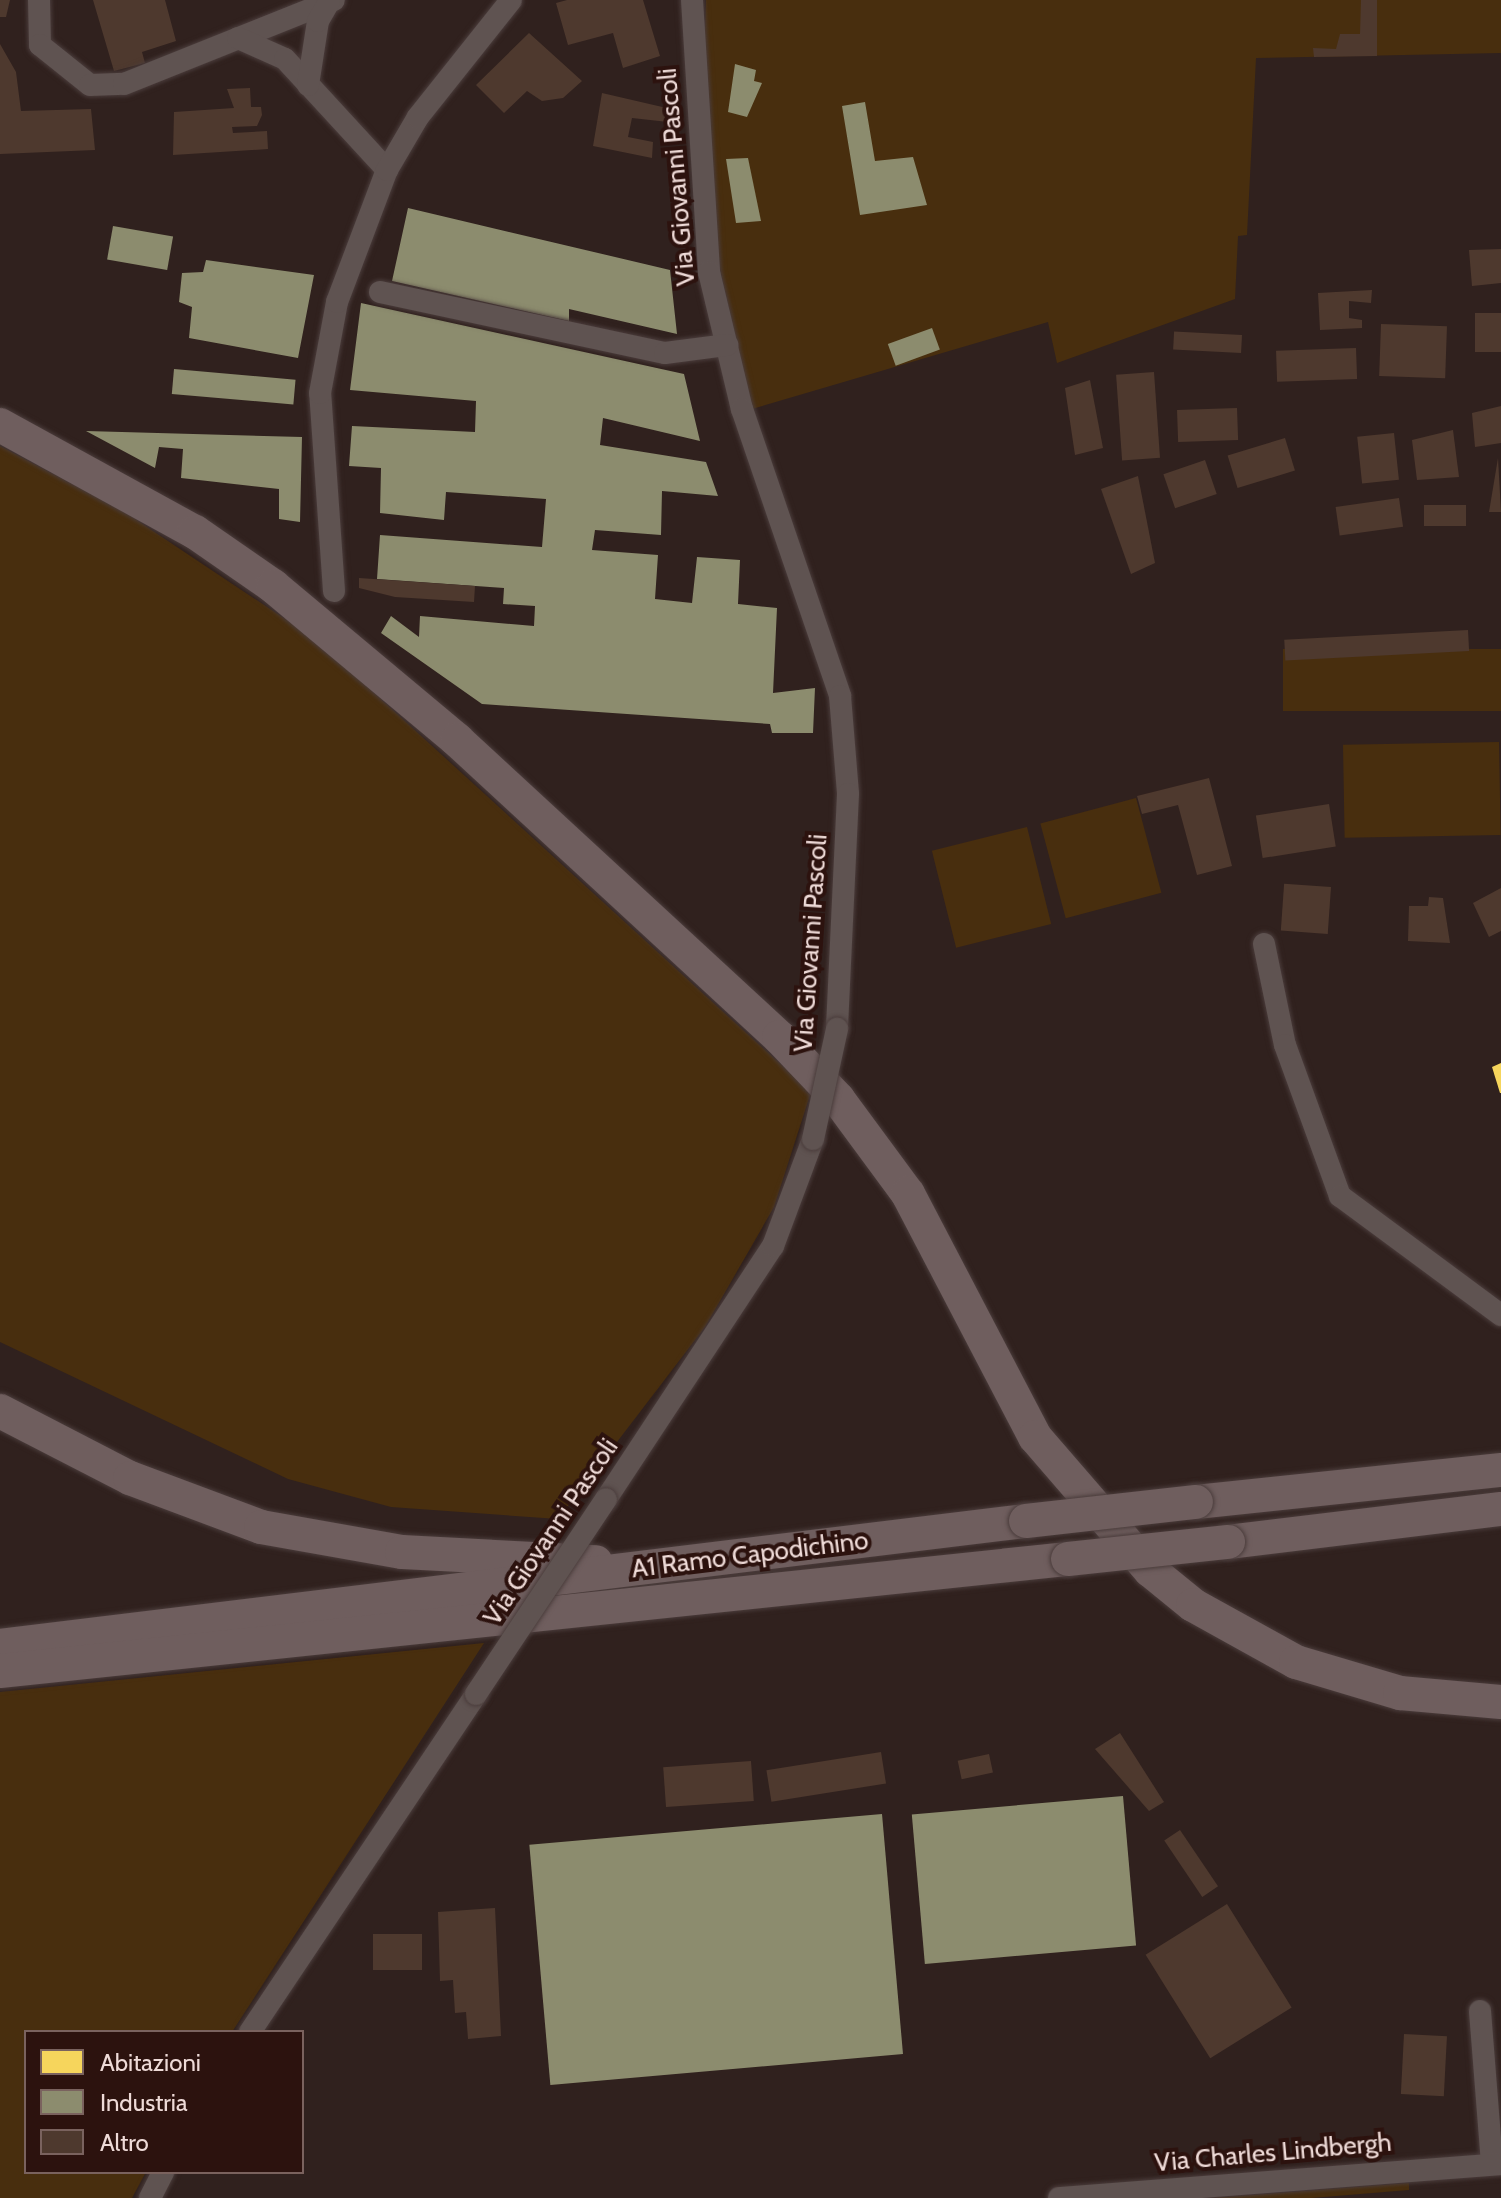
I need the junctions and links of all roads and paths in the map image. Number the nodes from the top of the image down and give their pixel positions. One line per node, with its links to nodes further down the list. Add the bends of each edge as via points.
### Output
1 (39, 0): 5 (street, via 40,45 90,85 124,84)
2 (511, 0): 7 (street, via 418,117)
3 (692, 0): 9 (street, Via Giovanni Pascoli, via 709,272)
4 (332, 1): 5 (street); 6 (street, via 318,21)
5 (238, 38): 6 (street, via 275,52)
6 (308, 85): 7 (street)
7 (387, 170): 11 (street, via 337,302 320,393)
8 (380, 292): 9 (street, via 665,353)
9 (727, 345): 24 (street, Via Giovanni Pascoli, bridge, via 840,696 848,794 837,1029 813,1139 773,1246)
10 (0, 425): 22 (highway, via 195,532 273,586 457,740 779,1037 838,1099 908,1194 1035,1437 1150,1570 1193,1605 1296,1662 1400,1693)
11 (334, 591)
12 (1264, 944): 13 (street, via 1285,1045 1340,1196)
13 (1501, 1315)
14 (0, 1411): 17 (highway, via 130,1478 261,1527 402,1552 547,1555)
15 (1501, 1470): 17 (highway, A1 Ramo Capodichino, bridge)
16 (1501, 1509): 21 (highway, A1 Ramo Capodichino, bridge)
17 (640, 1569): 19 (highway, A1 Ramo Capodichino)
18 (0, 1632): 19 (highway)
19 (103, 1632): 20 (highway, A1 Ramo Capodichino)
20 (0, 1646)
21 (0, 1671)
22 (1501, 1702)
23 (1480, 2011): 25 (street, Via Charles Lindbergh)
24 (251, 2030)
25 (1497, 2164): 28 (street, Via Charles Lindbergh)
26 (162, 2174): 27 (street)
27 (150, 2198)
28 (1059, 2198)

